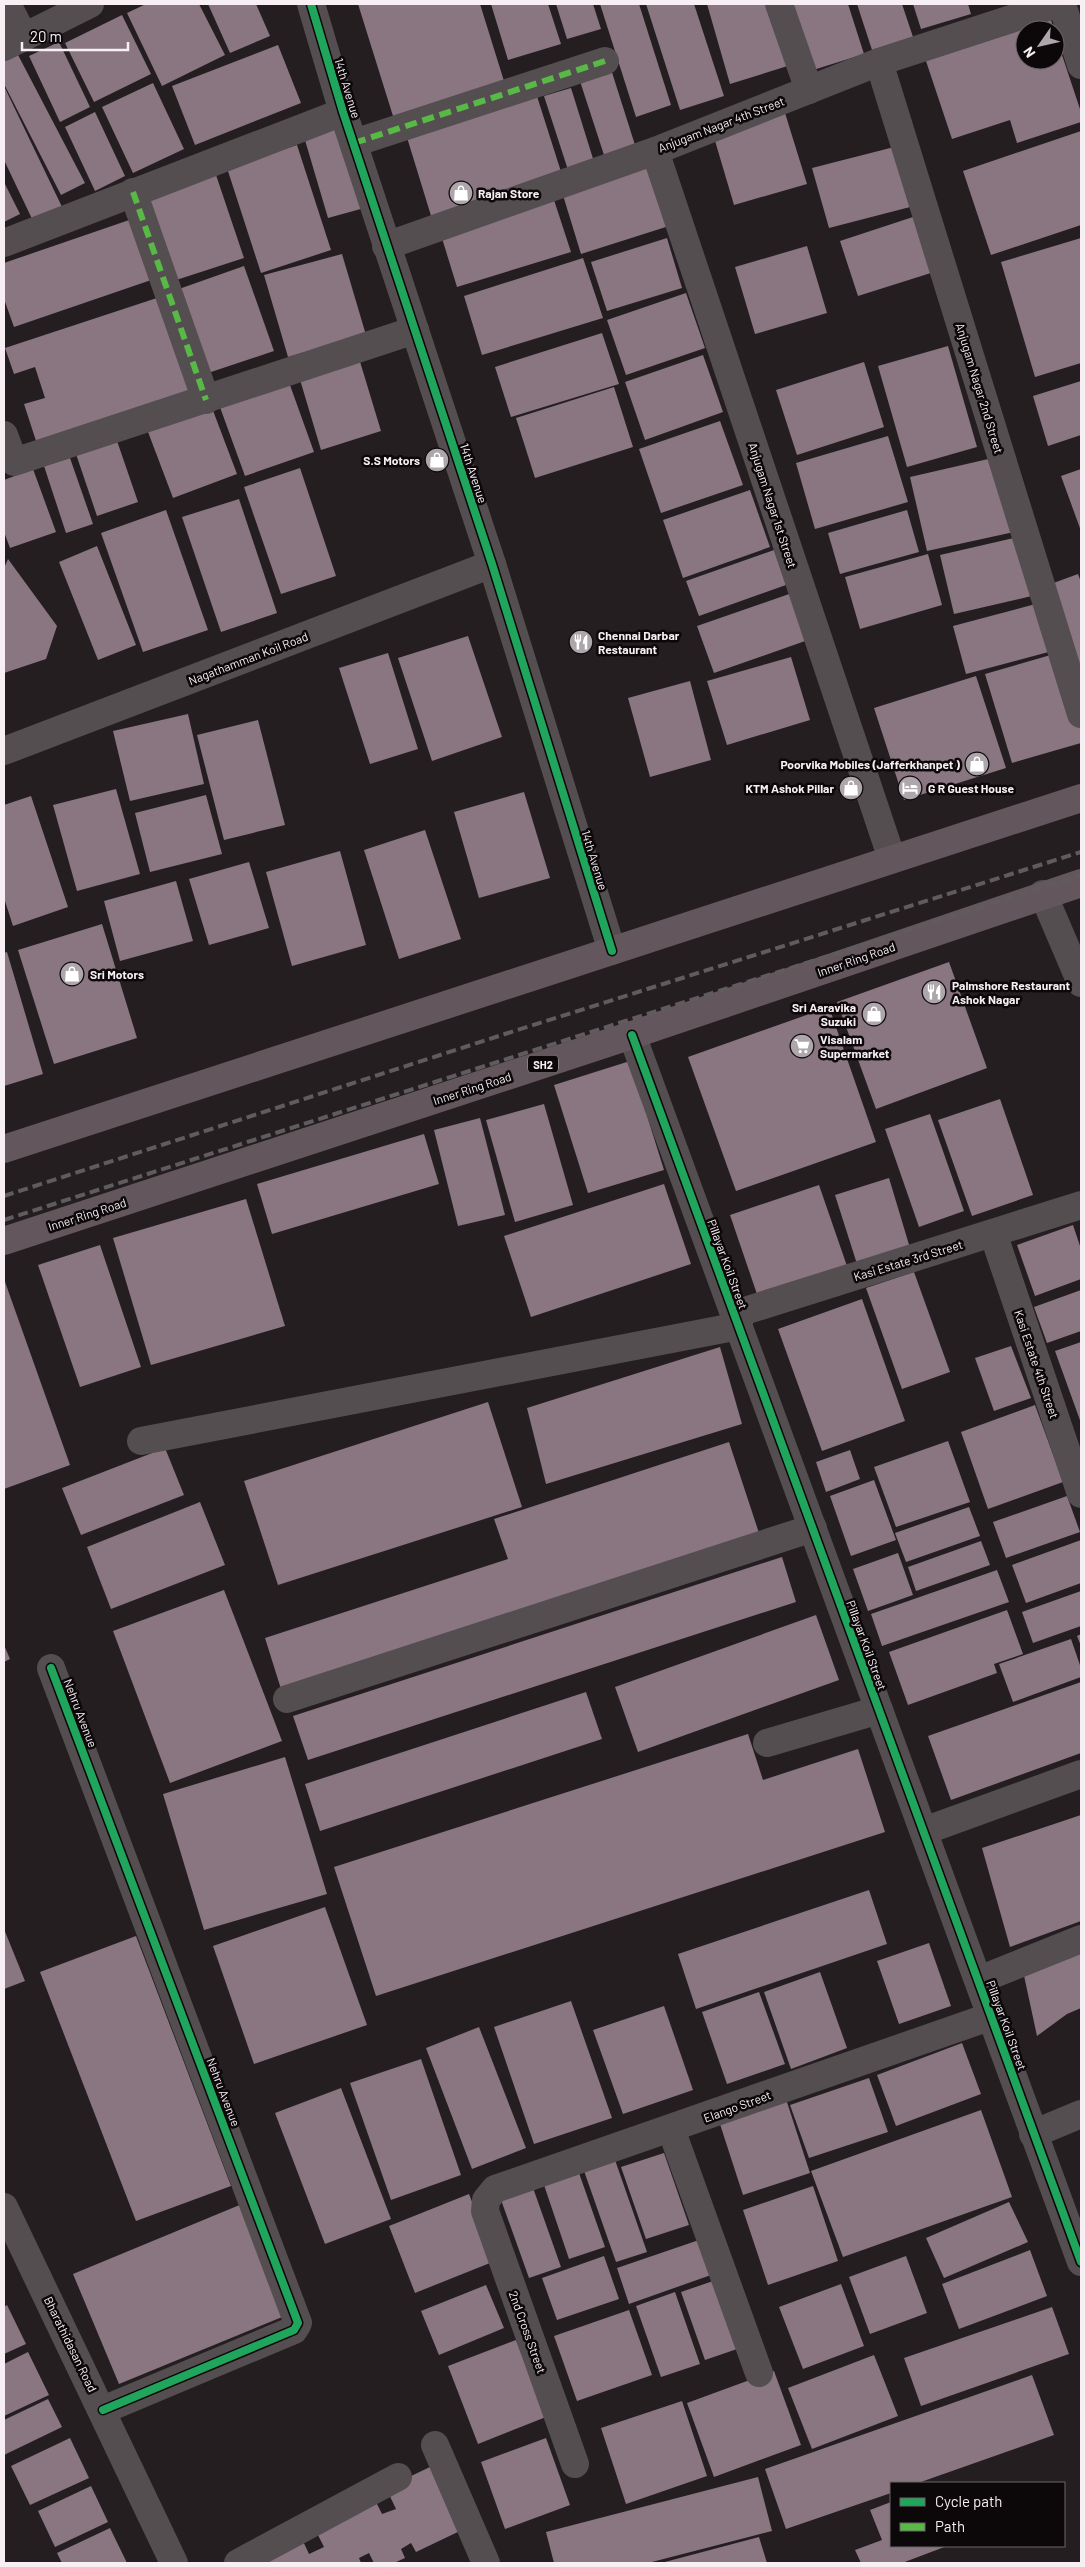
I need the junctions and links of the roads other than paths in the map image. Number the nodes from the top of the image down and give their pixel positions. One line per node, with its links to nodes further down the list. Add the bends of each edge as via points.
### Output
1 (7, 4): 7 (street)
2 (90, 4): 7 (street)
3 (311, 4): 12 (street, 14th Avenue)
4 (779, 4): 11 (street)
5 (1057, 4): 9 (street, Anjugam Nagar 4th Street)
6 (1062, 4): 10 (street)
7 (14, 42)
8 (605, 61): 13 (street)
9 (879, 62): 11 (street, Anjugam Nagar 4th Street); 22 (street, Anjugam Nagar 2nd Street)
10 (1081, 65)
11 (809, 90): 14 (street, Anjugam Nagar 4th Street)
12 (343, 112): 13 (street, 14th Avenue); 15 (street)
13 (354, 143): 17 (street, 14th Avenue)
14 (655, 151): 17 (street, Anjugam Nagar 4th Street); 25 (street, Anjugam Nagar 1st Street)
15 (133, 192): 16 (street); 19 (street)
16 (4, 243)
17 (386, 246): 18 (street, 14th Avenue)
18 (415, 330): 19 (street); 21 (street, 14th Avenue)
19 (206, 400): 20 (street, via 14,462)
20 (4, 435)
21 (492, 564): 23 (street, Nagathamman Koil Road); 28 (street, 14th Avenue)
22 (1081, 714)
23 (4, 751)
24 (1081, 798): 25 (main road)
25 (892, 859): 28 (main road)
26 (1081, 883): 27 (main road, Inner Ring Road / SH2)
27 (1043, 894): 29 (street); 30 (main road, Inner Ring Road / SH2)
28 (612, 951): 31 (main road)
29 (1081, 983)
30 (632, 1035): 34 (main road, Inner Ring Road / SH2); 35 (street, Pillayar Koil Street)
31 (4, 1149)
32 (1081, 1205): 33 (street, Kasi Estate 3rd Street)
33 (993, 1233): 35 (street, Kasi Estate 3rd Street); 37 (street, Kasi Estate 4th Street)
34 (4, 1241)
35 (737, 1320): 36 (street, Kasi Estate 3rd Street); 39 (street, Pillayar Koil Street)
36 (141, 1441)
37 (1076, 1461): 38 (street, Kasi Estate 4th Street)
38 (1081, 1494)
39 (813, 1528): 41 (street); 42 (street, Pillayar Koil Street)
40 (51, 1668): 56 (street, Nehru Avenue, via 298,2323 294,2330)
41 (287, 1699)
42 (879, 1710): 43 (street); 45 (street, Pillayar Koil Street)
43 (767, 1743)
44 (1081, 1774): 45 (street)
45 (924, 1831): 47 (street, Pillayar Koil Street)
46 (1081, 1939): 47 (street)
47 (979, 1980): 48 (street, Pillayar Koil Street)
48 (992, 2016): 50 (street, Elango Street); 51 (street, Pillayar Koil Street)
49 (1081, 2114): 51 (street)
50 (671, 2129): 52 (street, Elango Street, via 495,2189); 55 (street)
51 (1033, 2134): 54 (street, Pillayar Koil Street)
52 (486, 2200): 58 (street, 2nd Cross Street, via 485,2211)
53 (4, 2207): 56 (street, Bharathidasan Road)
54 (1080, 2252)
55 (759, 2373)
56 (103, 2410): 60 (street, Bharathidasan Road)
57 (435, 2445): 62 (street)
58 (575, 2464)
59 (398, 2477): 61 (street)
60 (174, 2563)
61 (238, 2563)
62 (486, 2563)

